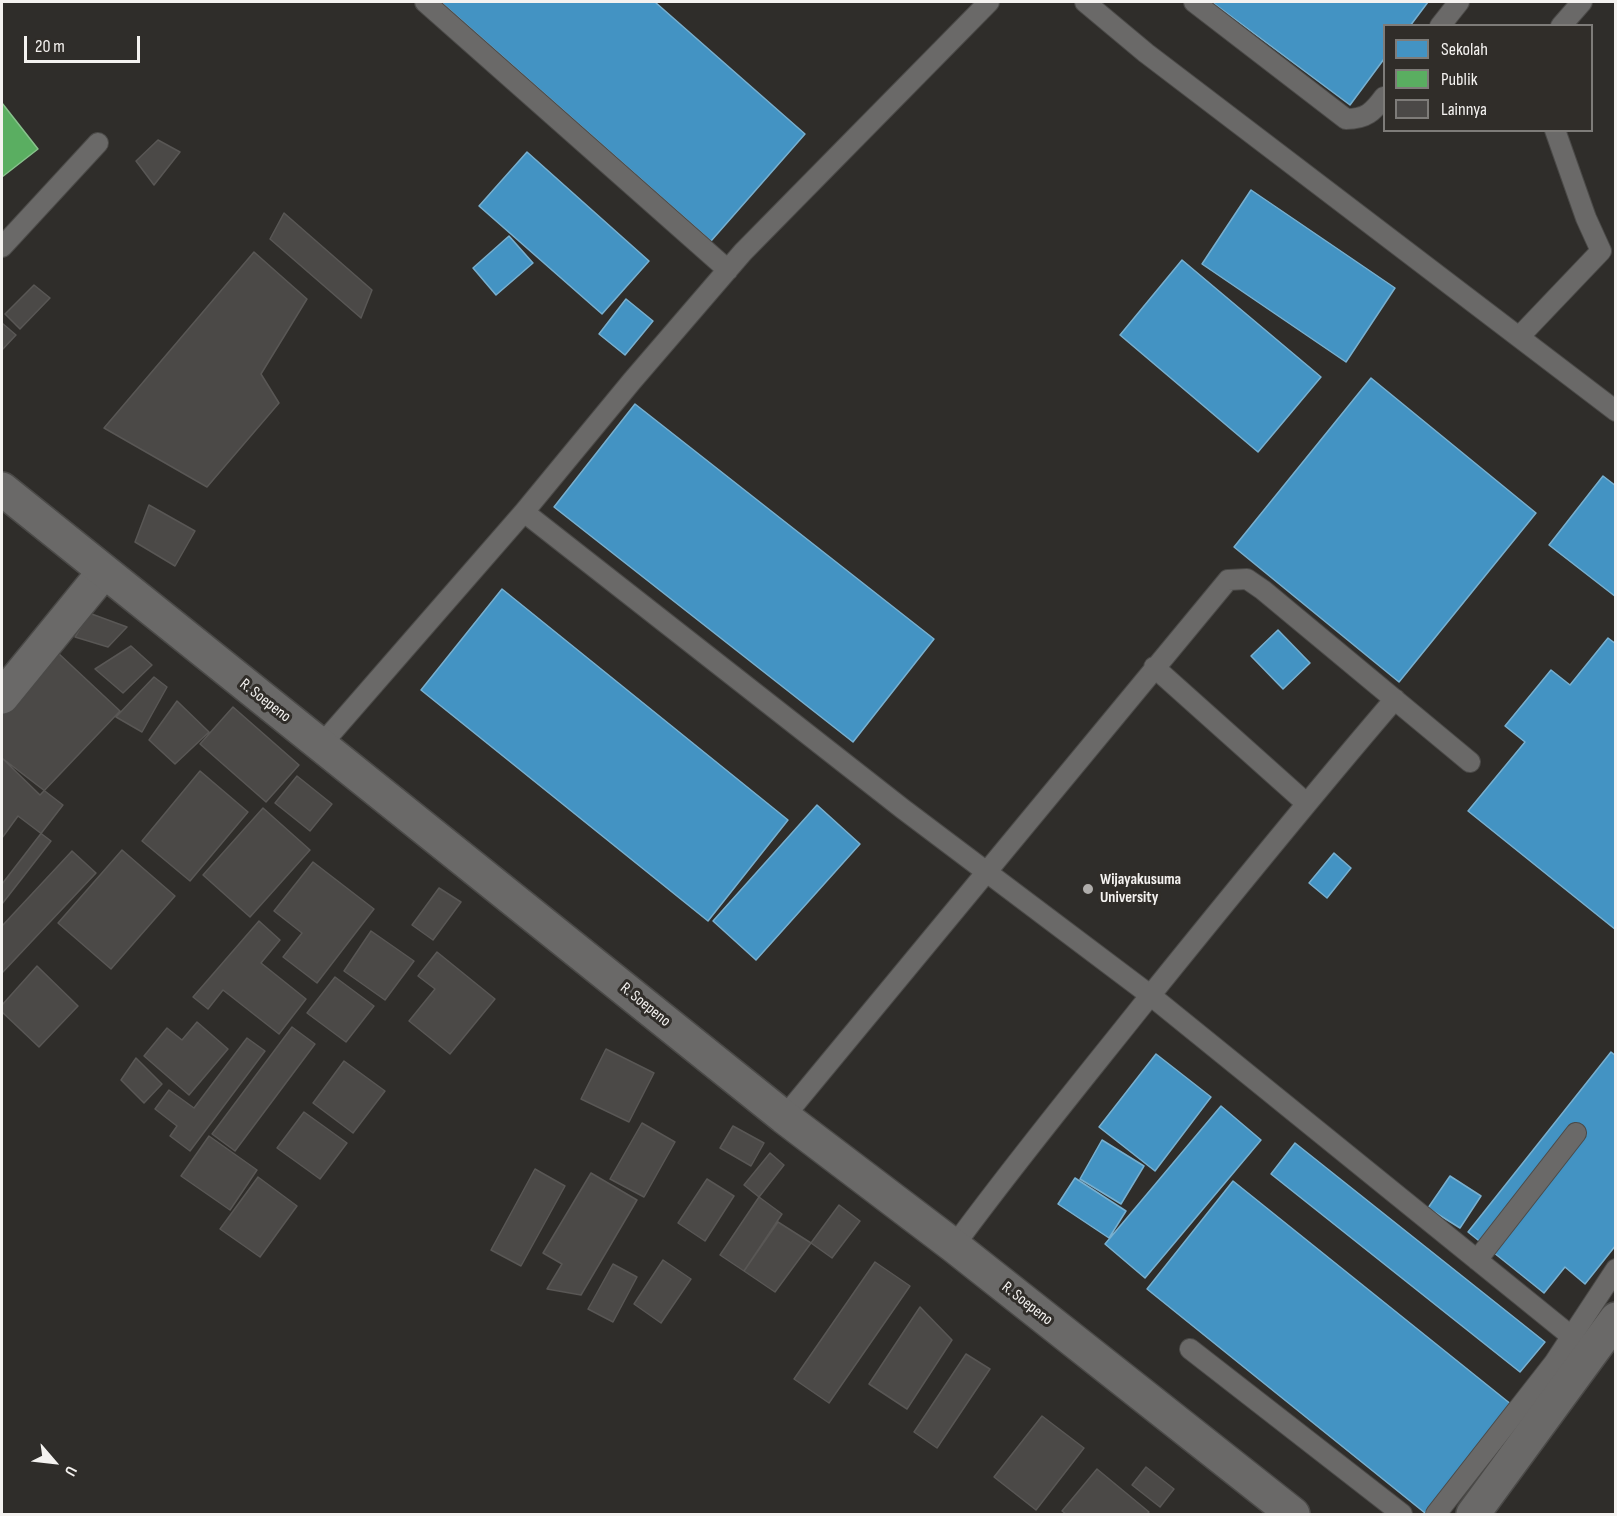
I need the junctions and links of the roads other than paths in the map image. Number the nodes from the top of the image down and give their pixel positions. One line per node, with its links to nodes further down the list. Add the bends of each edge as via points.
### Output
1 (425, 2): 14 (lane)
2 (988, 2): 14 (lane)
3 (1085, 2): 15 (lane, via 1156,61)
4 (1194, 2): 9 (lane, via 1346,119 1371,115)
5 (1459, 2): 7 (lane)
6 (1582, 2): 8 (lane)
7 (1442, 24)
8 (1563, 24)
9 (1383, 98)
10 (1556, 132): 13 (lane, via 1586,218)
11 (98, 143): 12 (lane)
12 (2, 247)
13 (1608, 252): 15 (lane)
14 (728, 270): 18 (lane)
15 (1519, 337): 16 (lane)
16 (1616, 411)
17 (2, 489): 19 (street, R. Soepeno)
18 (525, 512): 23 (lane); 26 (lane)
19 (103, 573): 21 (street); 23 (street, R. Soepeno)
20 (1154, 668): 22 (lane, via 1228,580 1247,579); 25 (lane); 26 (lane)
21 (2, 697)
22 (1395, 699): 24 (lane); 25 (lane)
23 (321, 745): 28 (street, R. Soepeno)
24 (1470, 762)
25 (1306, 803): 27 (lane)
26 (988, 872): 27 (lane); 28 (lane)
27 (1150, 995): 30 (lane); 31 (lane)
28 (784, 1117): 30 (street, R. Soepeno)
29 (1576, 1133): 31 (lane)
30 (954, 1246): 36 (street, R. Soepeno)
31 (1478, 1260): 34 (lane)
32 (1616, 1269): 34 (lane)
33 (1616, 1319): 39 (street)
34 (1571, 1336): 38 (lane)
35 (1190, 1348): 37 (lane)
36 (1293, 1515)
37 (1402, 1515)
38 (1436, 1515)
39 (1473, 1515)

